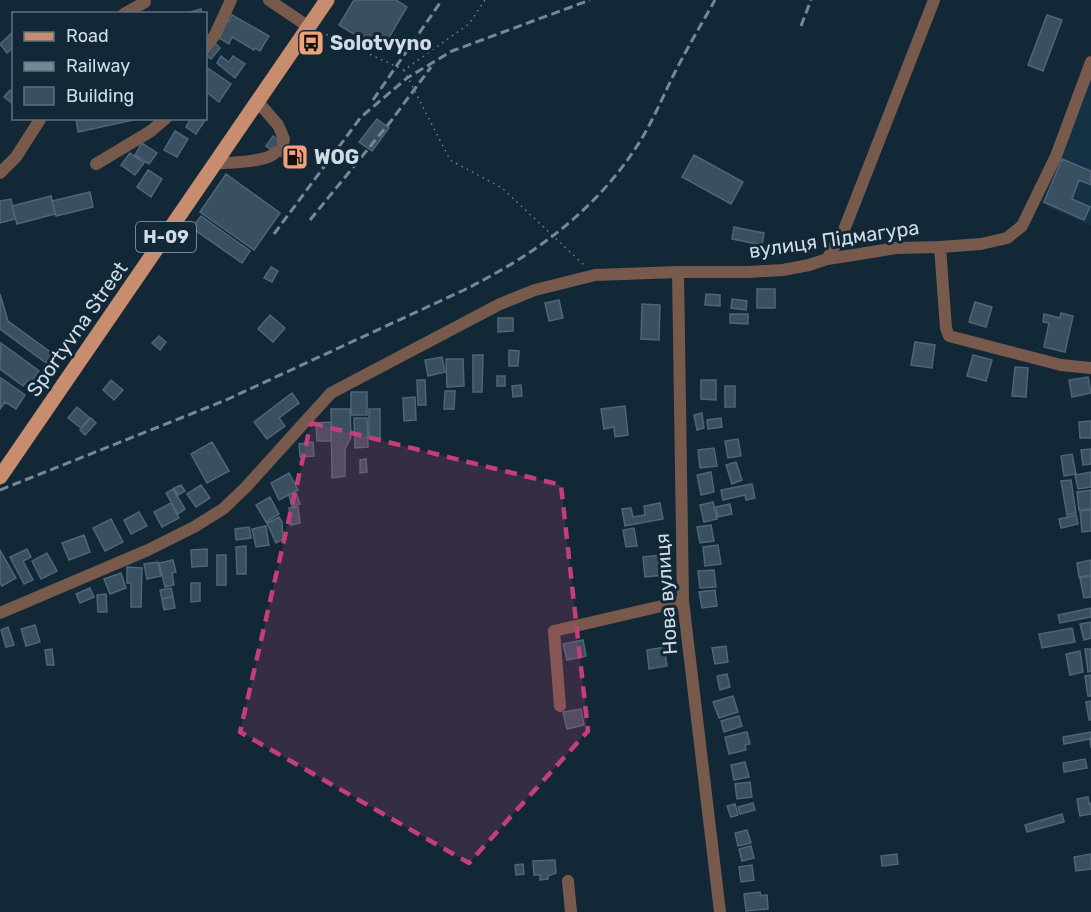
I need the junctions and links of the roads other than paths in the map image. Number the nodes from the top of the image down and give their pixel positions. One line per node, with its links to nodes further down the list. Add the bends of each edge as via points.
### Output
1 (144, 0): 6 (street)
2 (231, 0): 8 (street)
3 (269, 0): 7 (street)
4 (327, 0): 7 (main road, Sportyvna Street / Н-09)
5 (934, 0): 17 (street, via 844,230)
6 (128, 12)
7 (309, 27): 10 (main road, Sportyvna Street / Н-09)
8 (207, 45)
9 (1091, 62): 16 (street, via 1056,156 1022,226 1007,238)
10 (258, 102): 14 (main road, Sportyvna Street / Н-09); 14 (street, via 278,125 284,139 279,148 272,156)
11 (40, 120): 15 (street, via 16,157)
12 (164, 120): 13 (street)
13 (96, 164)
14 (215, 164): 20 (main road, Sportyvna Street / Н-09)
15 (0, 172)
16 (940, 247): 17 (street, вулиця Підмагура, via 896,248); 19 (street, вулиця Підмагура, via 949,336)
17 (827, 259): 18 (street, вулиця Підмагура, via 783,270)
18 (678, 272): 21 (street, Нова вулиця); 22 (street, вулиця Підмагура, via 595,275 535,290 500,304 331,393 246,487 204,521 148,550)
19 (1091, 368)
20 (1, 474)
21 (682, 601): 23 (street, via 554,631); 26 (street, Нова вулиця)
22 (0, 613)
23 (560, 706)
24 (568, 881): 25 (street)
25 (571, 912)
26 (720, 912)

